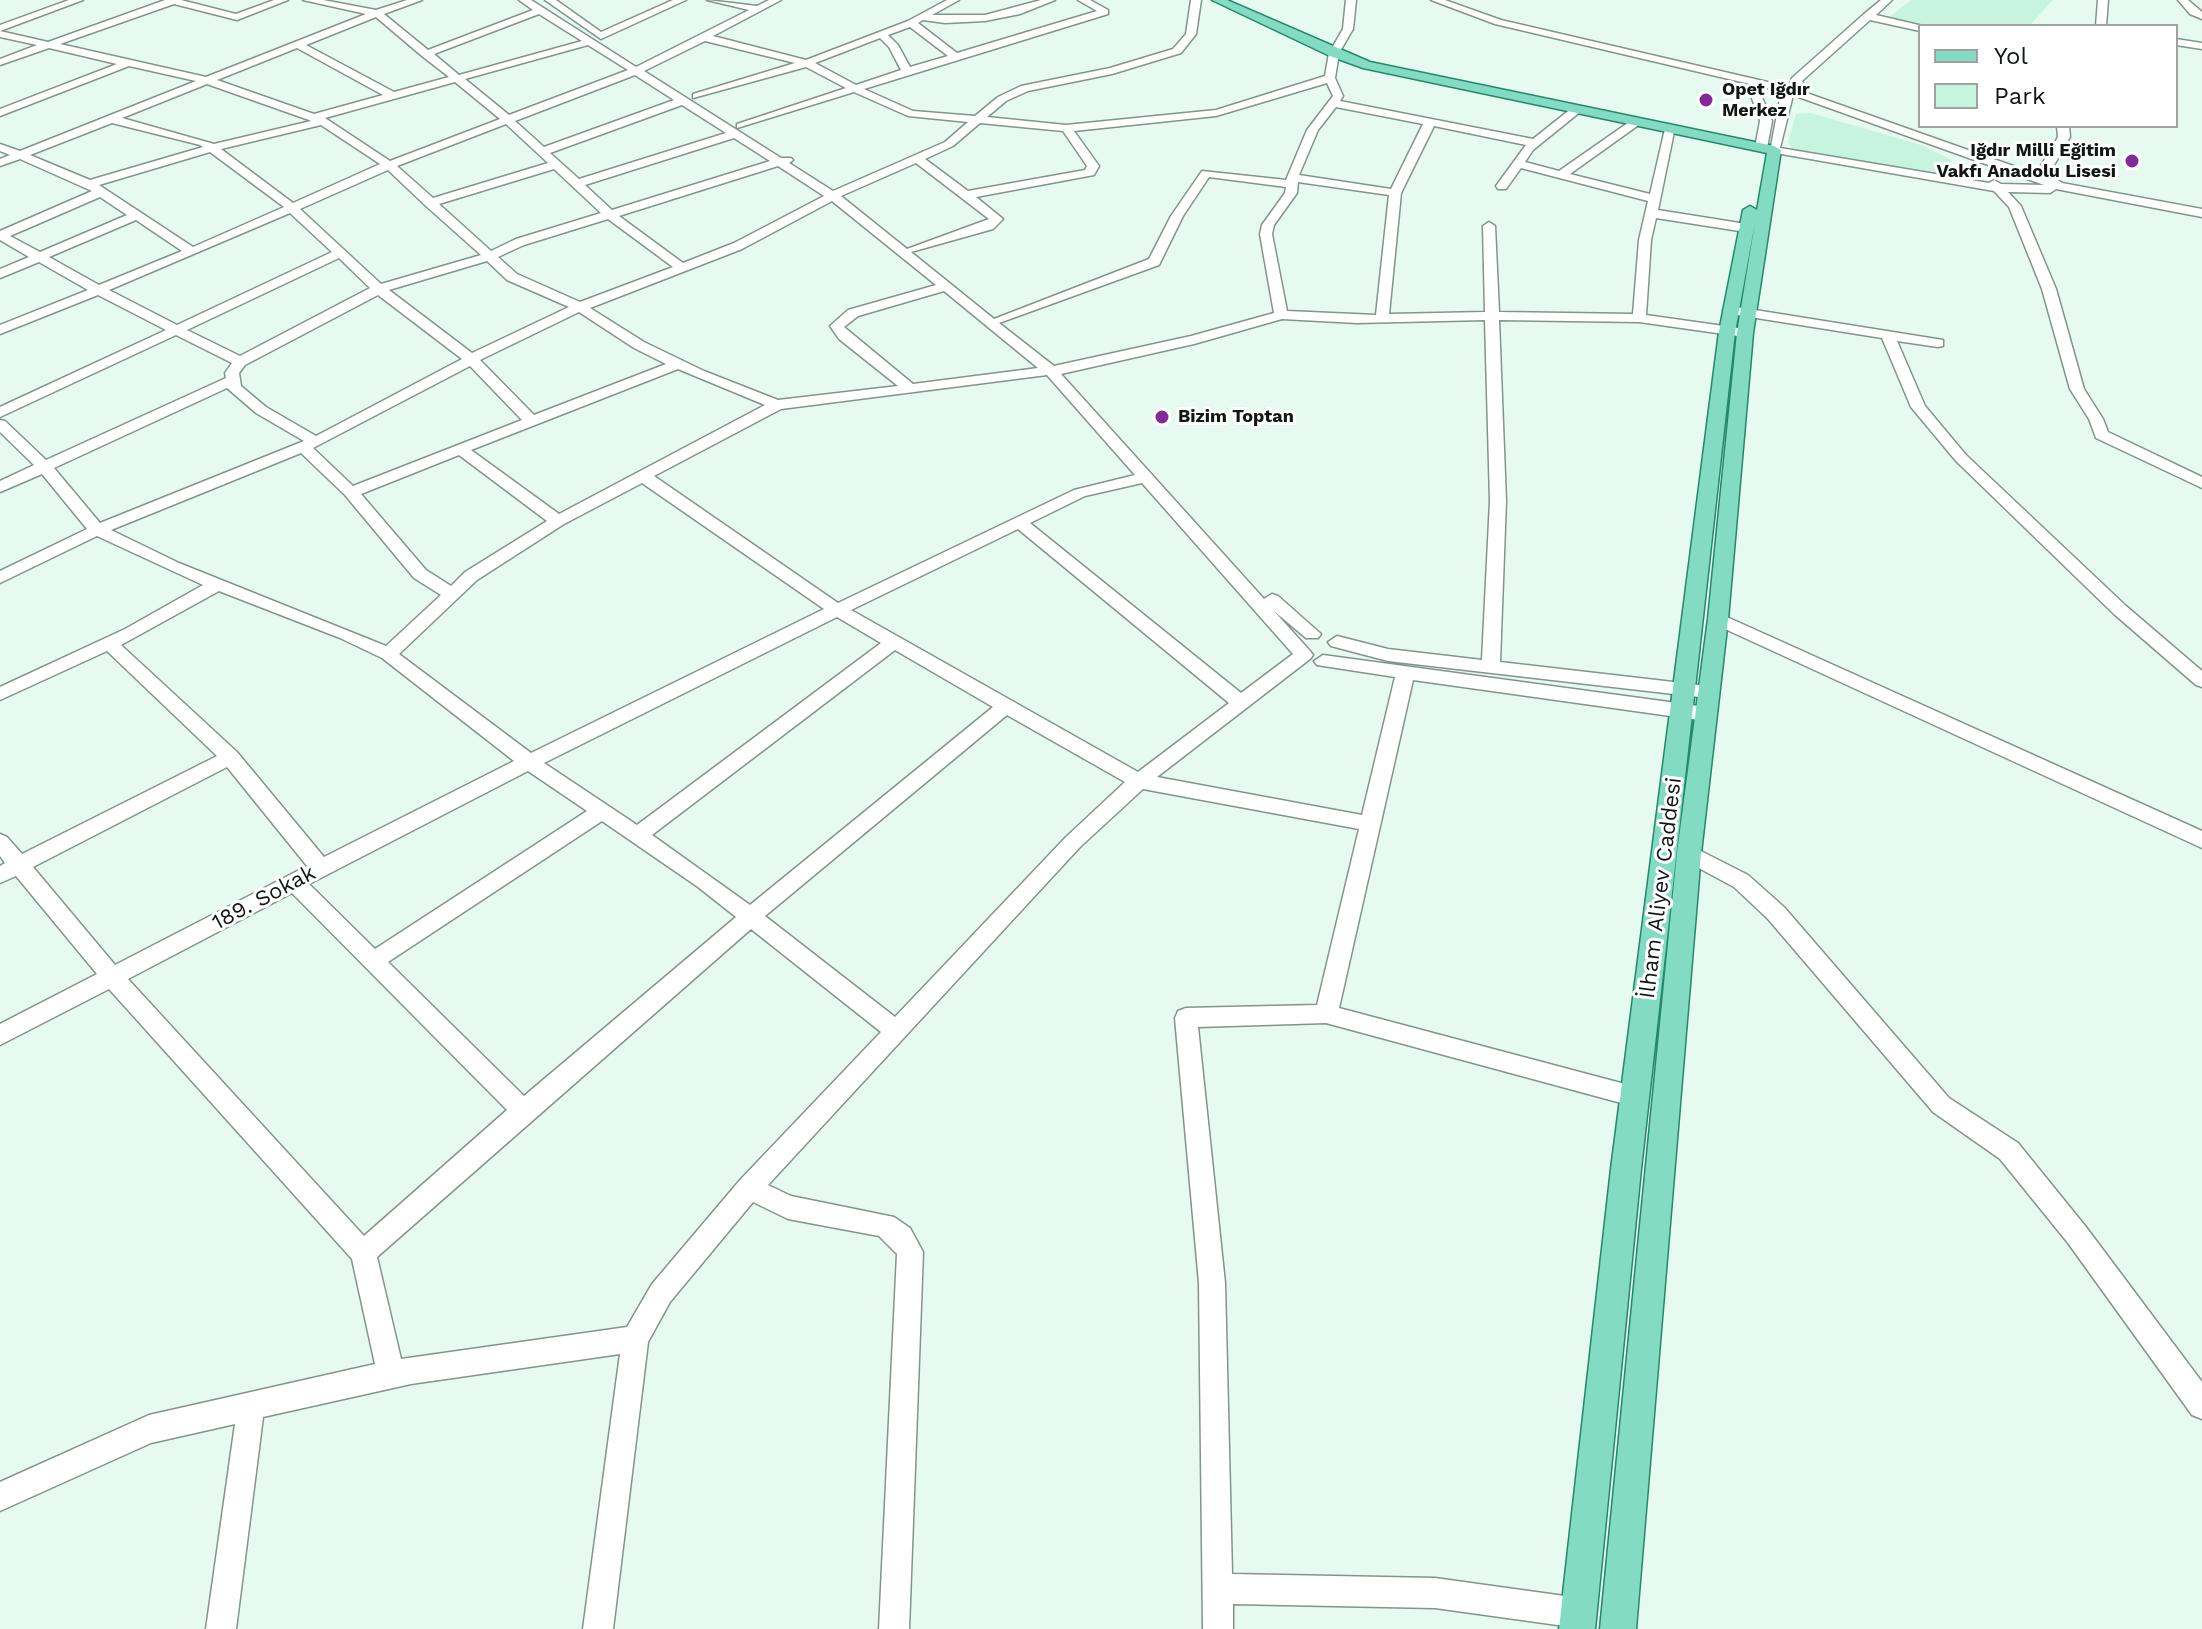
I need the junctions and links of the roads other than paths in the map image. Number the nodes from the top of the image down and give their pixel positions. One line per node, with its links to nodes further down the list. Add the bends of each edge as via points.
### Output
1 (78, 0): 30 (street)
2 (173, 0): 3 (street, via 237,17); 37 (street)
3 (283, 0)
4 (308, 0): 25 (street)
5 (417, 0): 25 (street)
6 (524, 0): 23 (street)
7 (550, 0): 35 (street)
8 (681, 0): 35 (street)
9 (712, 0): 22 (street)
10 (776, 0): 22 (street)
11 (952, 0): 28 (street)
12 (1050, 0): 28 (street, via 985,18)
13 (1083, 0): 42 (street, via 1105,12)
14 (1196, 0): 49 (street, via 1184,46)
15 (1218, 0): 40 (main road)
16 (1351, 0): 40 (street, via 1348,29)
17 (1436, 0): 24 (street)
18 (1482, 0): 24 (street)
19 (1887, 0): 26 (street)
20 (2103, 0): 29 (street)
21 (2183, 0): 27 (street)
22 (759, 9): 34 (street)
23 (538, 11): 35 (street); 41 (street)
24 (1464, 12): 47 (street)
25 (377, 13): 38 (street); 41 (street)
26 (1867, 16): 31 (street); 57 (street)
27 (2202, 16)
28 (916, 20): 33 (street); 42 (street)
29 (2101, 24)
30 (0, 28)
31 (1918, 28)
32 (0, 34): 37 (street)
33 (881, 34): 45 (street); 48 (street)
34 (703, 37): 45 (street); 46 (street)
35 (595, 39): 46 (street); 50 (street)
36 (2178, 42): 39 (street)
37 (47, 45): 43 (street); 44 (street)
38 (299, 45): 53 (street); 58 (street)
39 (2202, 46)
40 (1334, 53): 51 (street); 62 (main road)
41 (426, 54): 50 (street)
42 (956, 57): 48 (street)
43 (0, 62)
44 (128, 63): 53 (street); 63 (street)
45 (807, 63): 55 (street); 59 (street)
46 (642, 69): 59 (street); 60 (street); 64 (street)
47 (1698, 70): 54 (street); 56 (street)
48 (907, 71): 55 (street)
49 (1112, 71): 52 (street); 67 (street, via 1025,88)
50 (456, 77): 58 (street); 64 (street)
51 (1330, 78): 61 (street, via 1338,96); 70 (street, via 1216,113)
52 (1125, 79)
53 (208, 81): 65 (street); 66 (street)
54 (1769, 85): 56 (street); 57 (street)
55 (854, 88): 67 (street, via 905,112); 73 (street)
56 (1754, 90): 57 (street); 78 (street, via 1766,121)
57 (1791, 90): 76 (street); 78 (street)
58 (391, 95): 66 (street)
59 (697, 96): 73 (street)
60 (682, 101): 73 (street); 79 (street)
61 (1334, 103): 68 (street); 88 (street, via 1313,130)
62 (1576, 110): 69 (main road); 74 (street)
63 (0, 113)
64 (506, 118): 79 (street); 85 (street)
65 (111, 119): 77 (street); 80 (street)
66 (318, 119): 77 (street); 85 (street)
67 (978, 120): 70 (street); 81 (street, via 949,144)
68 (1430, 122): 74 (street); 95 (street)
69 (1636, 122): 72 (main road); 87 (street)
70 (1066, 128): 97 (street, via 1093,166 1090,173)
71 (2063, 128): 93 (street, via 2064,137 2042,175)
72 (1671, 129): 78 (main road); 100 (street)
73 (737, 130): 82 (street); 90 (street)
74 (1535, 143): 84 (street)
75 (0, 147): 80 (street)
76 (1953, 147): 92 (street); 93 (street)
77 (212, 148): 89 (street); 99 (street)
78 (1767, 149): 92 (street); 105 (main road, İlham Aliyev Caddesi); 123 (main road, İlham Aliyev Caddesi)
79 (541, 152): 86 (street)
80 (20, 155): 83 (street); 89 (street)
81 (917, 158): 96 (street); 97 (street)
82 (784, 160): 96 (street); 102 (street)
83 (0, 163)
84 (1518, 164): 87 (street); 91 (street)
85 (389, 165): 98 (street); 99 (street)
86 (555, 165): 90 (street); 98 (street)
87 (1561, 175): 100 (street)
88 (1292, 181): 95 (street, via 1323,180); 118 (street, via 1291,193 1266,234); 122 (street, via 1206,173 1154,262)
89 (89, 184): 94 (street)
90 (576, 184): 102 (street)
91 (1502, 186)
92 (1999, 188): 93 (street); 143 (street, via 2015,206 2049,289 2077,389 2101,435)
93 (2066, 189): 101 (street)
94 (101, 192): 103 (street); 106 (street)
95 (1395, 193): 120 (street)
96 (837, 194): 107 (street); 112 (street); 114 (street)
97 (968, 195): 107 (street, via 997,219 995,223)
98 (430, 203): 111 (street)
99 (290, 206): 108 (street); 109 (street)
100 (1653, 206): 105 (street); 121 (street)
101 (2202, 213)
102 (610, 215): 111 (street); 112 (street)
103 (135, 216): 108 (street); 110 (street)
104 (1489, 226): 119 (street)
105 (1746, 228): 123 (main road, İlham Aliyev Caddesi)
106 (0, 235): 110 (street)
107 (913, 249): 122 (street)
108 (192, 252): 116 (street)
109 (340, 253): 115 (street); 124 (street)
110 (38, 257): 113 (street); 116 (street)
111 (488, 257): 115 (street); 117 (street, via 512,277)
112 (684, 269): 117 (street)
113 (0, 274)
114 (945, 287): 131 (street); 133 (street, via 853,313 837,326)
115 (379, 289): 128 (street); 129 (street)
116 (98, 290): 124 (street); 125 (street)
117 (580, 307): 128 (street); 130 (street, via 615,332)
118 (1281, 315): 120 (street); 131 (street)
119 (1493, 316): 120 (street); 121 (street); 159 (street, via 1498,501)
120 (1382, 318)
121 (1639, 318): 123 (street)
122 (1001, 319): 131 (street)
123 (1737, 322): 126 (street); 153 (main road, İlham Aliyev Caddesi); 163 (main road, İlham Aliyev Caddesi)
124 (178, 329): 129 (street); 135 (street)
125 (0, 330)
126 (1888, 336): 127 (street); 161 (street, via 1918,407 1961,458)
127 (1938, 343)
128 (471, 359): 136 (street); 138 (street)
129 (240, 362): 132 (street)
130 (678, 364): 134 (street); 136 (street)
131 (1057, 370): 133 (street); 142 (street); 157 (street, via 1283,613)
132 (233, 380): 138 (street, via 234,387 261,410); 140 (street)
133 (911, 389): 134 (street)
134 (777, 405): 141 (street)
135 (0, 413)
136 (532, 421): 139 (street)
137 (0, 424): 140 (street)
138 (310, 445): 145 (street); 148 (street)
139 (460, 449): 145 (street); 146 (street)
140 (44, 466): 144 (street); 148 (street)
141 (643, 476): 146 (street); 152 (street)
142 (1147, 477): 147 (street, 189. Sokak, via 1080,493); 157 (street)
143 (2202, 483)
144 (0, 487)
145 (351, 492): 151 (street, via 420,574)
146 (558, 521): 151 (street, via 471,576)
147 (1019, 522): 152 (street, 189. Sokak); 164 (street)
148 (97, 530): 149 (street); 150 (street)
149 (0, 578)
150 (218, 584): 156 (street); 158 (street)
151 (452, 594): 158 (street)
152 (837, 610): 154 (street); 167 (street, 189. Sokak)
153 (1718, 619): 163 (main road, İlham Aliyev Caddesi); 172 (street)
154 (894, 642): 165 (street); 171 (street)
155 (1337, 642): 157 (street, via 1325,635); 157 (street, via 1337,654); 159 (street, via 1388,655)
156 (109, 643): 162 (street); 166 (street)
157 (1310, 650): 160 (street); 164 (street)
158 (388, 654): 167 (street)
159 (1491, 667): 163 (street)
160 (1405, 674): 163 (street); 170 (street)
161 (2202, 681)
162 (0, 694)
163 (1696, 701): 174 (main road, İlham Aliyev Caddesi); 184 (main road, İlham Aliyev Caddesi)
164 (1241, 703): 168 (street)
165 (1006, 706): 168 (street); 178 (street)
166 (230, 757): 175 (street); 176 (street)
167 (529, 762): 169 (street); 175 (street, 189. Sokak)
168 (1139, 781): 170 (street); 182 (street, via 1073,842)
169 (602, 811): 171 (street); 179 (street)
170 (1370, 824): 181 (street)
171 (638, 835): 178 (street)
172 (2202, 840)
173 (0, 842): 176 (street)
174 (1689, 853): 190 (street, via 1728,871 1753,892 1941,1105 2009,1151); 199 (main road, İlham Aliyev Caddesi)
175 (321, 868): 177 (street, 189. Sokak)
176 (10, 871): 180 (street)
177 (294, 882): 179 (street); 180 (street, 189. Sokak)
178 (750, 917): 182 (street); 185 (street)
179 (373, 961): 185 (street)
180 (112, 977): 183 (street, 189. Sokak); 187 (street)
181 (1326, 1014): 184 (street); 193 (street, via 1186,1018 1212,1283)
182 (896, 1031): 186 (street)
183 (0, 1035)
184 (1636, 1097): 194 (main road, İlham Aliyev Caddesi)
185 (523, 1111): 187 (street)
186 (749, 1188): 188 (street, via 661,1293); 197 (street, via 788,1207 885,1225 910,1252)
187 (363, 1253): 189 (street)
188 (635, 1339): 189 (street); 196 (street)
189 (391, 1375): 191 (street)
190 (2202, 1405)
191 (251, 1406): 192 (street, via 149,1429); 195 (street)
192 (0, 1497)
193 (1219, 1589): 194 (street, via 1435,1593); 198 (street)
194 (1578, 1621)
195 (221, 1629)
196 (598, 1629)
197 (894, 1629)
198 (1218, 1629)
199 (1618, 1629)

